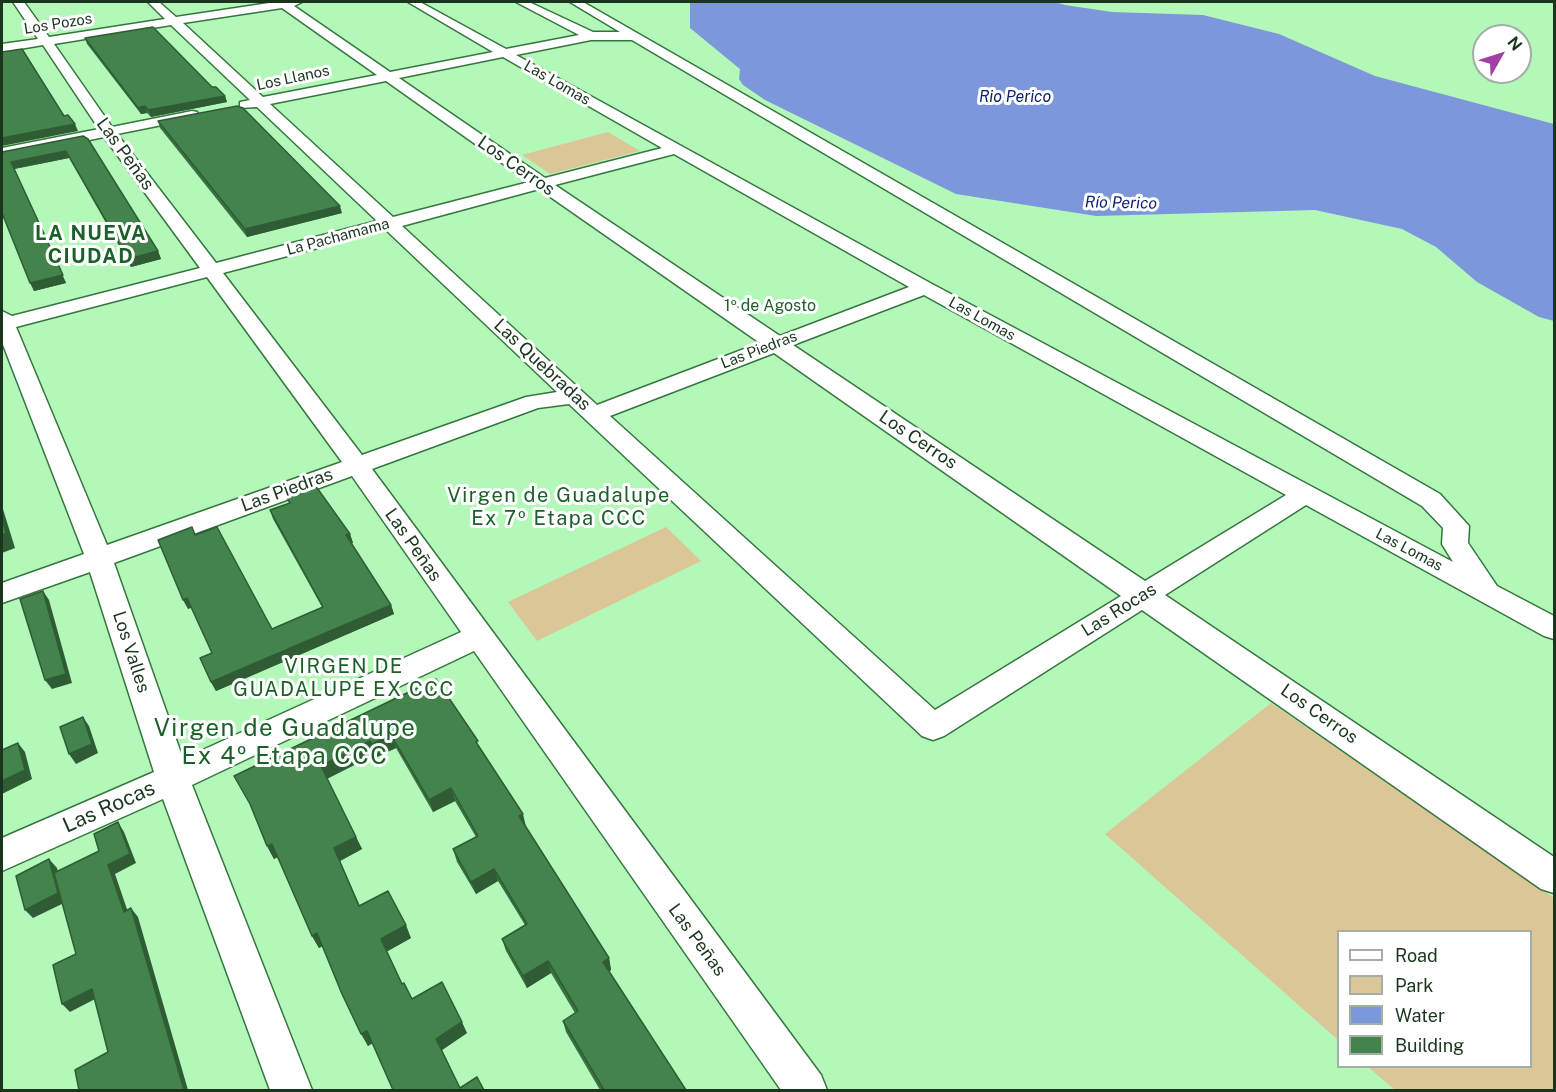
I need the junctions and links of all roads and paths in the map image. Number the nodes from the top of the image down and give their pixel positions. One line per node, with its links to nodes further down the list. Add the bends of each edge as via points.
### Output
1 (19, 2): 10 (street, Las Peñas)
2 (153, 2): 7 (street, Las Quebradas)
3 (288, 2): 7 (street, Los Pozos); 13 (street, Los Cerros)
4 (413, 2): 12 (street, Las Lomas)
5 (521, 2): 8 (street)
6 (576, 2): 9 (street)
7 (174, 21): 10 (street, Los Pozos); 14 (street, Las Quebradas)
8 (591, 36): 9 (street); 12 (street, Los Llanos)
9 (636, 36): 31 (street, via 1431,500 1456,526 1455,544)
10 (48, 41): 11 (street, Los Pozos); 17 (street, Las Peñas)
11 (2, 48)
12 (505, 53): 13 (street, Los Llanos); 18 (street, Las Lomas)
13 (389, 75): 14 (street, Los Llanos); 20 (street, Los Cerros)
14 (259, 102): 15 (street, Los Llanos); 21 (street, Las Quebradas)
15 (235, 107)
16 (201, 114): 17 (street)
17 (108, 132): 19 (street); 22 (street, Las Peñas)
18 (675, 149): 20 (street, La Pachamama); 23 (street, Las Lomas)
19 (2, 153)
20 (540, 183): 21 (street, La Pachamama); 25 (street, Los Cerros)
21 (390, 223): 22 (street, La Pachamama); 26 (street, Las Quebradas)
22 (210, 271): 24 (street, La Pachamama); 28 (street, Las Peñas)
23 (926, 288): 25 (street, Las Piedras); 29 (street, Las Lomas)
24 (2, 322): 30 (street, Los Valles)
25 (776, 344): 27 (street, Las Piedras); 33 (street, Los Cerros)
26 (574, 396): 27 (street, Las Quebradas); 28 (street, Las Piedras, via 534,402)
27 (594, 414): 36 (street, Las Quebradas)
28 (357, 465): 30 (street, Las Piedras); 35 (street, Las Peñas)
29 (1304, 495): 31 (street, Las Lomas); 33 (street, Las Rocas)
30 (99, 558): 32 (street, Las Piedras); 37 (street, Los Valles)
31 (1486, 591): 34 (street, Las Lomas)
32 (2, 593)
33 (1144, 594): 36 (street, Las Rocas); 39 (street, Los Cerros)
34 (1554, 629)
35 (478, 637): 37 (street, Las Rocas); 41 (street, Las Peñas)
36 (933, 727)
37 (173, 779): 38 (street, Las Rocas); 40 (street, Los Valles)
38 (2, 855)
39 (1554, 877)
40 (291, 1090)
41 (806, 1090)

